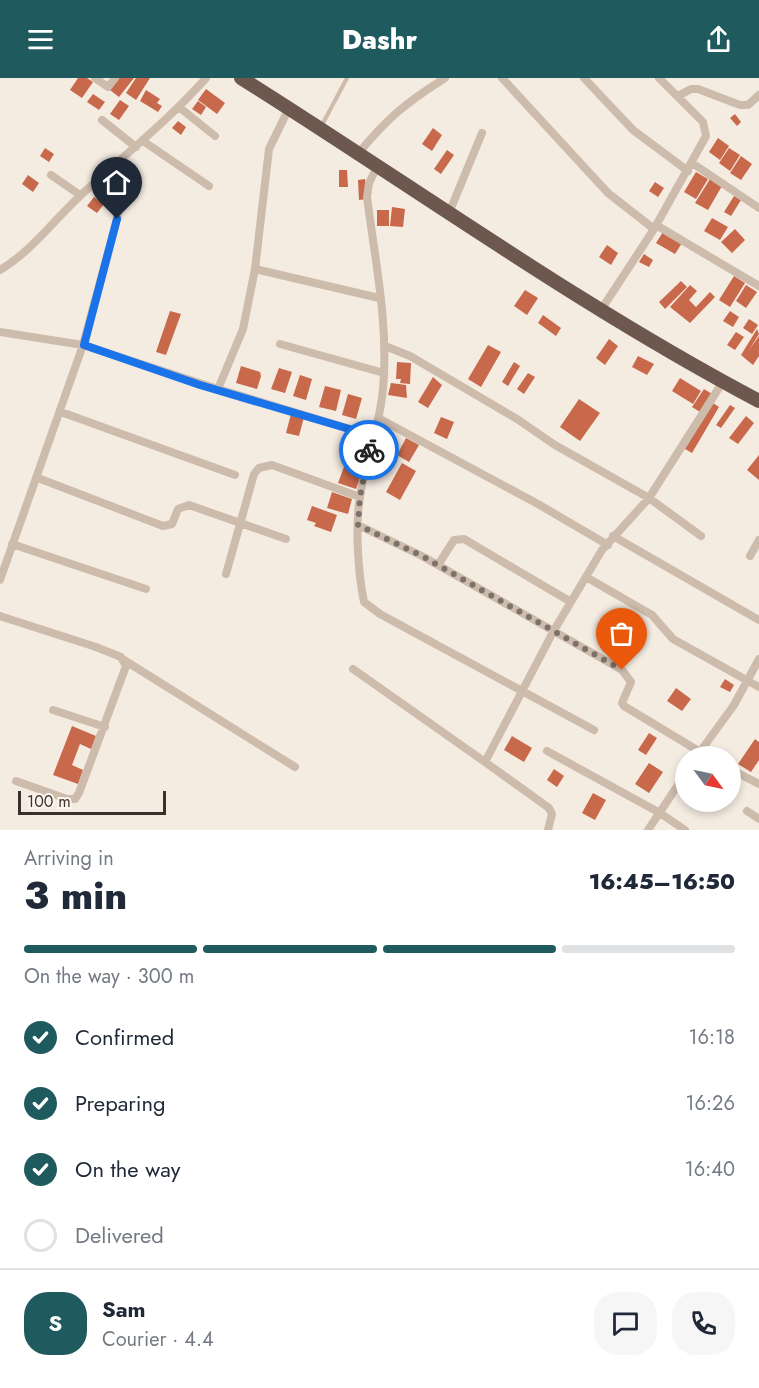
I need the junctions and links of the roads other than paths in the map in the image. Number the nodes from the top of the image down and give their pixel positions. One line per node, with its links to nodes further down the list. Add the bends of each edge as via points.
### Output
1 (95, 78): 2 (street, via 108,87)
2 (115, 78)
3 (206, 78): 12 (street)
4 (241, 78): 13 (highway)
5 (347, 78): 15 (lane)
6 (445, 78): 19 (street, via 399,109)
7 (502, 78): 29 (street, via 608,193)
8 (584, 78): 23 (street, via 633,130)
9 (664, 80): 11 (street)
10 (759, 95): 11 (street, via 748,105 698,89)
11 (678, 96): 21 (street, via 706,130)
12 (178, 107): 17 (street); 18 (street)
13 (289, 108): 15 (highway); 32 (street, via 269,149)
14 (102, 120): 18 (street)
15 (320, 129): 19 (highway)
16 (482, 133): 28 (street)
17 (215, 136)
18 (140, 144): 20 (street); 25 (street)
19 (358, 154): 22 (highway)
20 (122, 160): 26 (street); 39 (street, via 117,219)
21 (692, 163): 23 (street); 27 (street)
22 (378, 167): 28 (highway); 35 (street, via 367,191)
23 (688, 171): 29 (street)
24 (51, 175): 26 (street)
25 (209, 186)
26 (80, 195): 31 (street)
27 (759, 208)
28 (449, 213): 36 (highway)
29 (655, 227): 34 (street); 36 (street)
30 (0, 260): 31 (street)
31 (10, 264): 33 (street)
32 (255, 269): 35 (street); 43 (street, via 243,328)
33 (0, 270)
34 (759, 286)
35 (379, 298): 40 (street)
36 (602, 310): 42 (highway)
37 (0, 332): 39 (street)
38 (280, 344): 41 (street)
39 (84, 345): 43 (street); 45 (street)
40 (385, 346): 41 (street); 51 (street, via 410,356)
41 (384, 374): 46 (street)
42 (722, 383): 44 (highway); 51 (street)
43 (218, 389): 47 (street)
44 (758, 399)
45 (61, 412): 48 (street); 49 (street)
46 (380, 419): 47 (street); 59 (street)
47 (373, 436): 50 (street)
48 (235, 475)
49 (38, 478): 52 (street, via 163,526 172,524 184,505); 58 (street)
50 (360, 497): 52 (street, via 265,465 254,474); 53 (street)
51 (649, 498): 54 (street); 55 (street)
52 (240, 523): 56 (street); 62 (street)
53 (358, 525): 61 (street); 75 (street, via 362,592 370,609)
54 (614, 536): 59 (street); 68 (street)
55 (701, 536)
56 (286, 538)
57 (759, 540): 60 (street)
58 (12, 544): 64 (street); 65 (street)
59 (608, 545): 63 (street)
60 (750, 556)
61 (438, 565): 66 (street, via 454,540 464,539); 69 (street)
62 (226, 574)
63 (586, 577): 66 (street); 73 (street, via 652,615 673,639)
64 (0, 580)
65 (146, 589)
66 (571, 602): 69 (street)
67 (0, 616): 71 (street)
68 (759, 620)
69 (553, 632): 75 (street); 79 (street, via 627,674 631,682 624,706)
70 (759, 659): 73 (street)
71 (124, 660): 77 (street, via 124,673); 83 (street)
72 (353, 669): 82 (street)
73 (749, 681): 74 (street); 80 (street)
74 (759, 687)
75 (523, 690): 78 (street); 82 (street)
76 (53, 710): 77 (street)
77 (105, 727): 85 (street, via 75,799)
78 (594, 730)
79 (687, 746)
80 (707, 746)
81 (547, 751): 89 (street)
82 (485, 762): 91 (street, via 549,808 552,814)
83 (296, 767)
84 (741, 775): 86 (street)
85 (16, 781)
86 (759, 784)
87 (675, 790): 89 (street)
88 (747, 811): 90 (street)
89 (660, 813): 92 (street); 93 (street)
90 (759, 819)
91 (548, 830)
92 (648, 830)
93 (685, 830)

